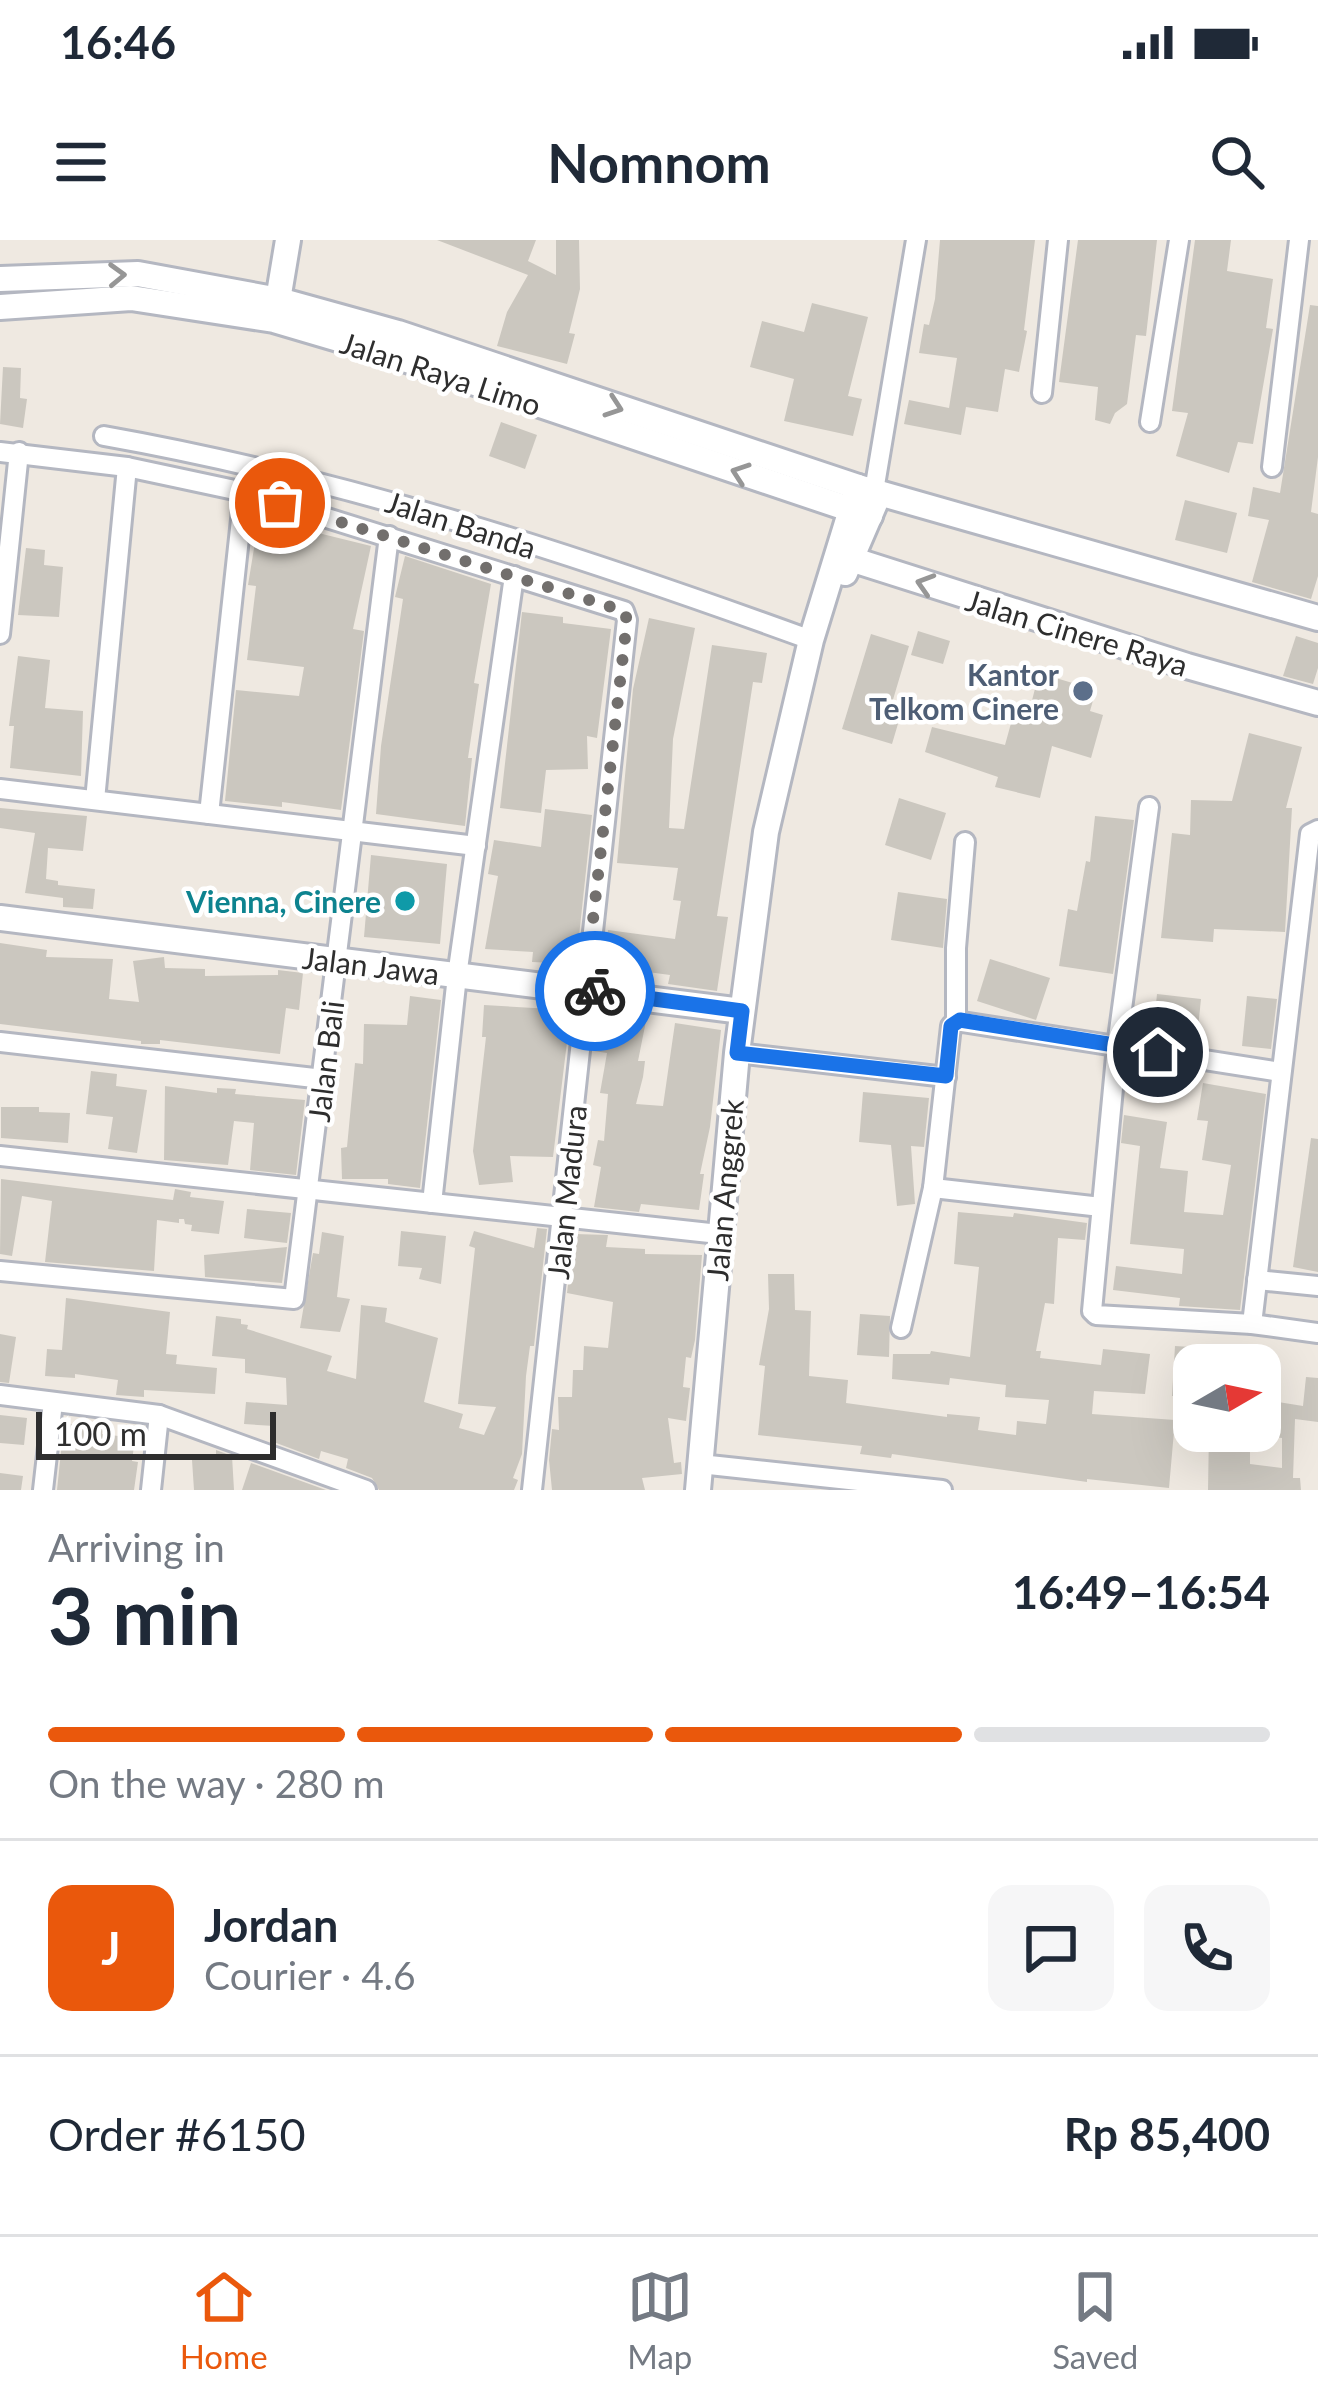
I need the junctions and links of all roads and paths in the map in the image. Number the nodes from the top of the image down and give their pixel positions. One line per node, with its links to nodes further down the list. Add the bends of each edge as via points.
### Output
1 (288, 240): 8 (main road)
2 (916, 240): 16 (street)
3 (1058, 240): 9 (street)
4 (1179, 240): 10 (street)
5 (1299, 240): 13 (street)
6 (0, 278): 8 (main road, Jalan Raya Limo, one-way to 8, via 138,274)
7 (0, 307): 8 (main road, Jalan Raya Limo, via 131,298)
8 (277, 310): 16 (main road, Jalan Raya Limo, via 386,353)
9 (1042, 393)
10 (1150, 422)
11 (104, 436): 24 (street, Jalan Banda, via 358,491)
12 (9, 452): 14 (street); 23 (street)
13 (1272, 466)
14 (128, 467): 15 (street); 27 (street)
15 (244, 492): 17 (street); 29 (street)
16 (866, 500): 18 (main road); 19 (main road, Jalan Anggrek)
17 (389, 536): 20 (street); 31 (street, Jalan Bali)
18 (1064, 548): 21 (main road); 22 (main road, via 1080,561)
19 (845, 558): 24 (main road, Jalan Anggrek); 25 (main road, Jalan Cinere Raya, one-way to 19)
20 (514, 576): 33 (street); 37 (street, Jalan Madura, via 622,608 627,620)
21 (1318, 618)
22 (1318, 630)
23 (0, 634)
24 (811, 640): 38 (main road, Jalan Anggrek, via 766,832)
25 (1318, 703)
26 (0, 788): 27 (street)
27 (95, 800): 29 (street)
28 (1149, 807): 41 (street)
29 (209, 814): 31 (street)
30 (1318, 830): 43 (street, via 1310,834)
31 (353, 832): 33 (street); 35 (street, Jalan Bali)
32 (965, 842): 39 (street)
33 (476, 847): 36 (street)
34 (0, 918): 35 (main road, Jalan Jawa)
35 (337, 961): 36 (main road, Jalan Jawa); 45 (street, Jalan Bali)
36 (458, 976): 37 (main road, Jalan Jawa); 49 (street)
37 (585, 990): 38 (main road, Jalan Jawa); 51 (street, Jalan Madura)
38 (742, 1011): 42 (main road, Jalan Anggrek)
39 (956, 1021): 41 (street); 44 (street)
40 (0, 1042): 45 (street)
41 (1117, 1046): 43 (street); 50 (street)
42 (737, 1053): 44 (street); 52 (main road, Jalan Anggrek)
43 (1282, 1072): 54 (street)
44 (946, 1076): 47 (street)
45 (323, 1079): 48 (street, Jalan Bali)
46 (0, 1156): 48 (street)
47 (933, 1188): 50 (street); 57 (street)
48 (310, 1190): 49 (street); 53 (street, Jalan Bali, via 294,1299)
49 (432, 1203): 51 (street)
50 (1101, 1207): 56 (street, via 1096,1315)
51 (565, 1217): 52 (street); 67 (street, Jalan Madura)
52 (719, 1234): 62 (main road, Jalan Anggrek)
53 (0, 1271)
54 (1257, 1280): 55 (street); 56 (street)
55 (1318, 1286)
56 (1252, 1324): 58 (street)
57 (901, 1328)
58 (1318, 1333)
59 (0, 1395): 60 (street)
60 (53, 1402): 61 (street); 64 (street)
61 (159, 1415): 65 (street); 66 (street)
62 (699, 1477): 63 (street)
63 (854, 1485): 68 (street)
64 (43, 1490)
65 (151, 1490)
66 (366, 1490)
67 (532, 1490)
68 (942, 1490)

